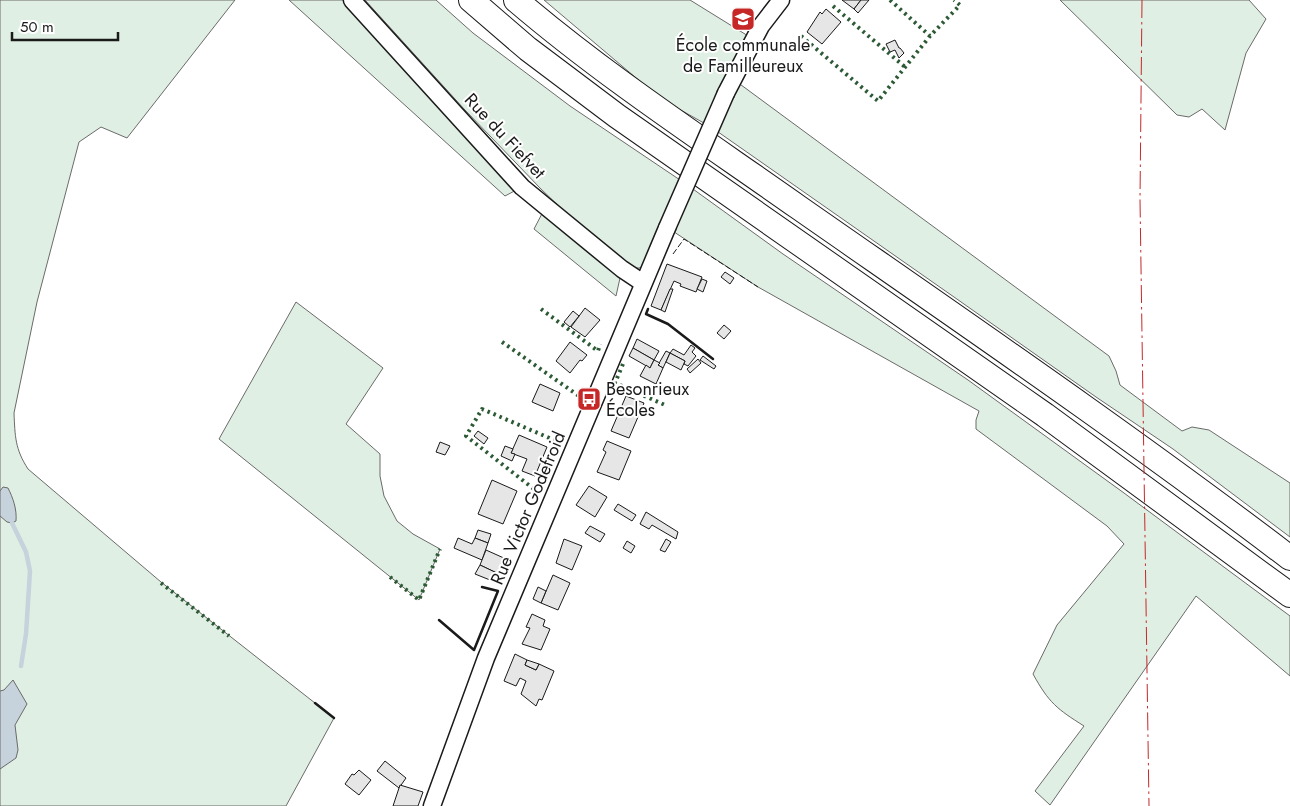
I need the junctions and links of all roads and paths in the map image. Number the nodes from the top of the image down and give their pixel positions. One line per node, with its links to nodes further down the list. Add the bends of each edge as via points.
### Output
1 (352, 0): 5 (street, Rue du Fiefvet, via 522,187 622,269)
2 (470, 0): 7 (highway, via 528,49 618,116 1044,415)
3 (516, 0): 6 (highway, via 646,101 967,325)
4 (781, 0): 5 (street, Rue Victor Godefroid, bridge, via 761,26 726,93)
5 (644, 283): 8 (street, Rue Victor Godefroid, via 486,658)
6 (1290, 558)
7 (1290, 596)
8 (432, 806)

